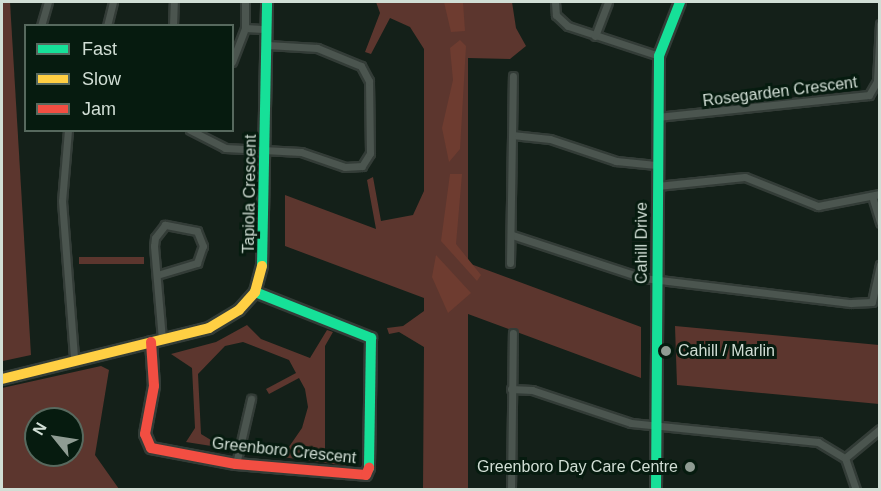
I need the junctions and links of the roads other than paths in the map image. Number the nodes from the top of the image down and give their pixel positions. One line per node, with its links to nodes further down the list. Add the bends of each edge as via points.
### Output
1 (48, 2): 9 (street)
2 (113, 2): 10 (street)
3 (174, 2): 11 (street)
4 (245, 2): 13 (street)
5 (267, 2): 14 (street, Tapiola Crescent)
6 (555, 2): 15 (street, via 556,15)
7 (609, 2): 15 (street)
8 (680, 2): 17 (street, Cahill Drive)
9 (42, 24)
10 (108, 24)
11 (173, 24)
12 (879, 24): 20 (street, Rosegarden Crescent, via 877,81 868,95)
13 (245, 28): 14 (street); 18 (street)
14 (267, 29): 16 (street, Tapiola Crescent)
15 (595, 36): 17 (street)
16 (267, 45): 24 (street, Tapiola Crescent); 24 (street, via 317,48 361,66 369,81 370,153 362,166 345,167 301,152)
17 (659, 56): 20 (street, Cahill Drive)
18 (234, 57)
19 (513, 76): 23 (street)
20 (657, 117): 25 (street, Cahill Drive)
21 (68, 132): 37 (street, via 62,201)
22 (193, 132): 24 (street, via 218,147)
23 (512, 135): 25 (street, via 550,139 616,161); 29 (street)
24 (266, 150): 34 (street, Tapiola Crescent, via 266,249)
25 (656, 165): 26 (street, Cahill Drive)
26 (657, 186): 27 (street, via 745,177 818,207); 33 (street, Cahill Drive)
27 (876, 195): 28 (street)
28 (879, 223)
29 (512, 235): 30 (street); 33 (street, via 632,276)
30 (510, 263)
31 (879, 265): 33 (street, via 872,302 851,303)
32 (157, 275): 32 (street, via 197,263 203,246 197,231 173,224 159,231); 36 (street)
33 (657, 278): 41 (street, Cahill Drive)
34 (255, 292): 36 (street, via 224,321); 44 (street, Greenboro Crescent, via 371,338 372,460 366,475)
35 (513, 333): 39 (street)
36 (157, 340): 37 (street); 44 (street, Greenboro Crescent, via 145,434 152,448)
37 (74, 358): 38 (street)
38 (2, 379)
39 (511, 389): 41 (street, via 532,390 615,419); 45 (street)
40 (251, 399): 44 (street)
41 (656, 426): 43 (street, via 818,442); 46 (street, Cahill Drive)
42 (879, 429): 43 (street)
43 (845, 458): 47 (street)
44 (236, 464)
45 (511, 489)
46 (656, 489)
47 (856, 489)

